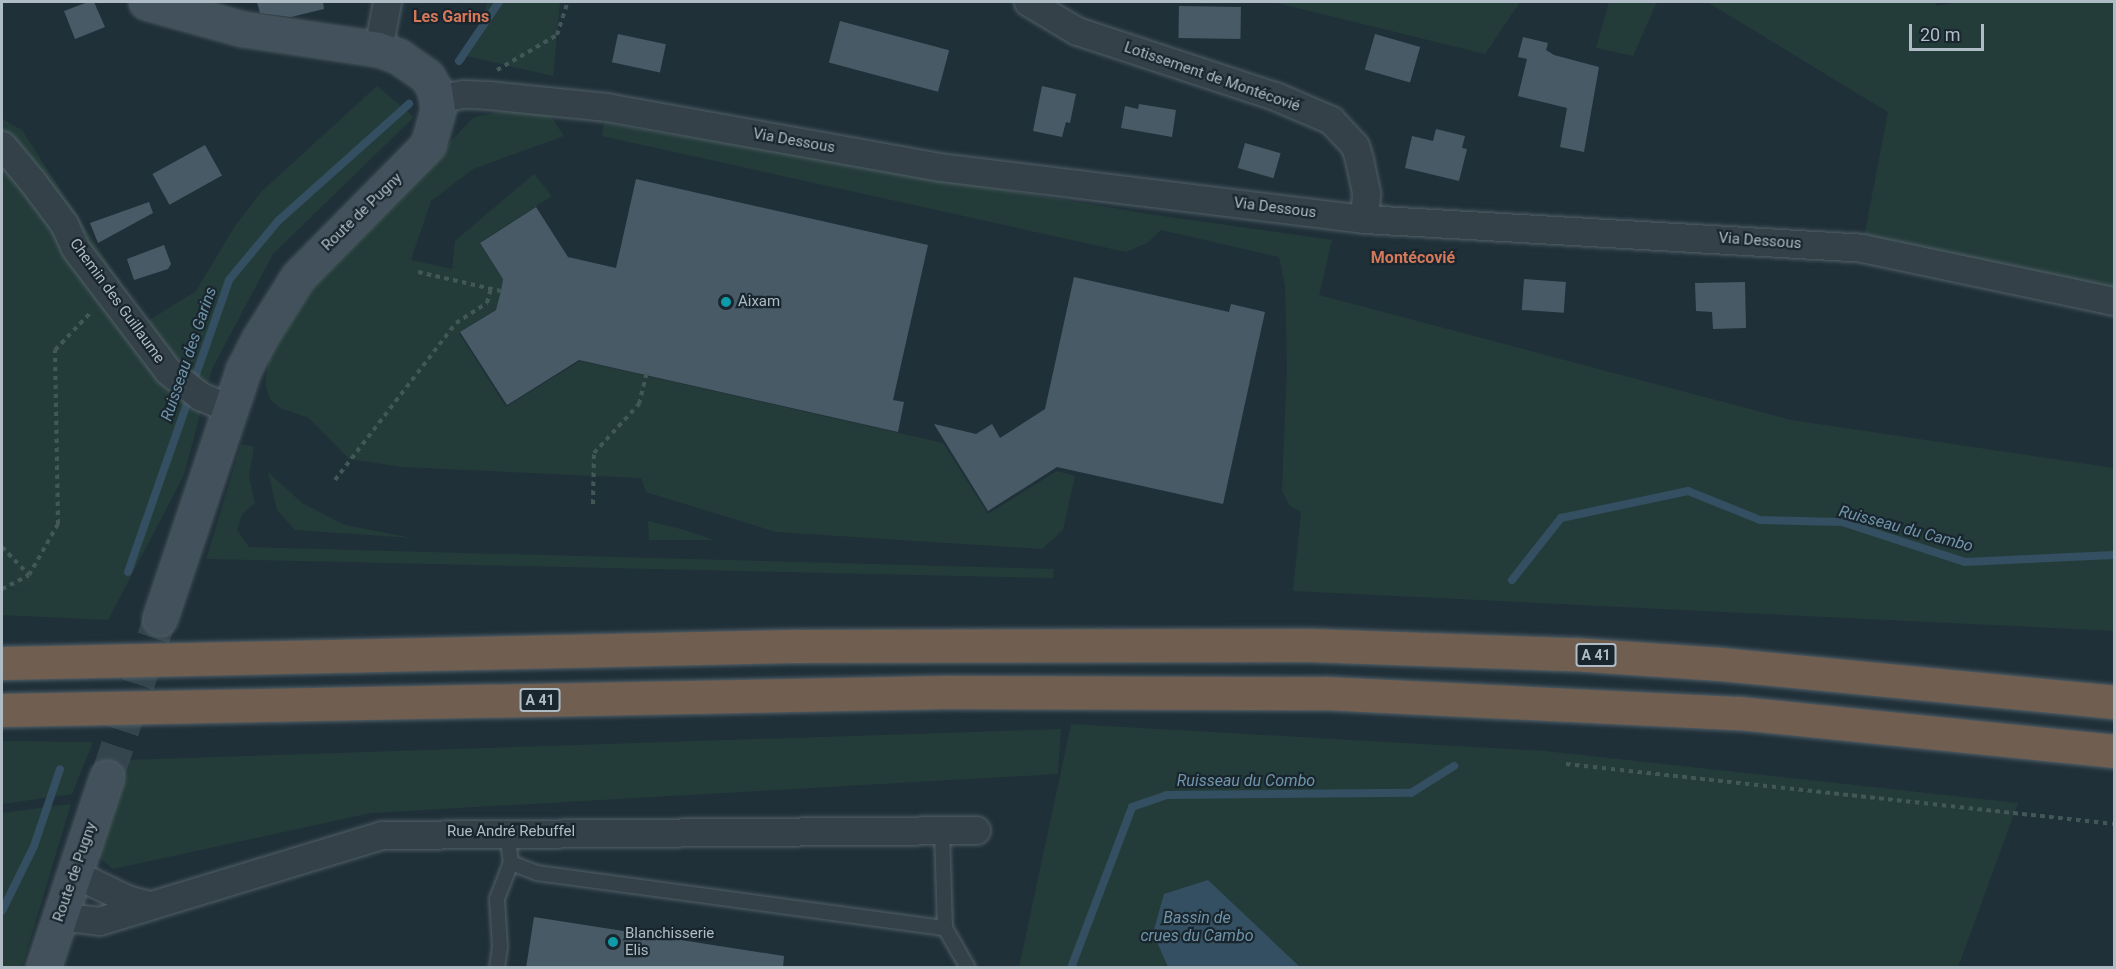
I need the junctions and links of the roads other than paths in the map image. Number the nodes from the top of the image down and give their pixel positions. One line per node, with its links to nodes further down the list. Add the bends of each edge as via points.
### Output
1 (146, 2): 4 (street, via 243,29)
2 (387, 2): 4 (street)
3 (1028, 2): 7 (street, Lotissement de Montécovié, via 1077,31 1275,96 1331,120 1354,146 1359,159 1366,193)
4 (378, 49): 5 (street, via 398,56 427,76)
5 (437, 99): 7 (street, Via Dessous, via 488,95 606,107 940,167); 9 (street, Route de Pugny, via 436,127 428,145 298,277 275,310 243,371)
6 (2, 144): 9 (street, Chemin des Guillaume, via 64,224 75,248 111,296 189,388)
7 (1364, 219): 8 (street, Via Dessous, via 1862,248)
8 (2115, 301)
9 (230, 409): 10 (street, Route de Pugny)
10 (160, 618)
11 (2, 663): 12 (highway, A 41, via 791,646 1309,645 1573,654 1720,664)
12 (2115, 702)
13 (2, 710): 14 (highway, A 41, via 934,692 1278,692 1447,696 1740,713)
14 (2115, 751)
15 (107, 777): 20 (street, Route de Pugny)
16 (976, 830): 18 (street, Rue André Rebuffel)
17 (507, 831): 18 (street, Rue André Rebuffel); 19 (lane); 21 (street, Rue André Rebuffel, via 382,835)
18 (942, 832): 23 (lane)
19 (511, 863): 23 (lane, via 537,873); 25 (lane, via 497,899 501,947)
20 (75, 874): 21 (street); 22 (street, Route de Pugny)
21 (149, 905): 22 (street, Rue André Rebuffel, via 99,921)
22 (59, 916): 24 (street, Route de Pugny)
23 (945, 928): 26 (lane)
24 (43, 968)
25 (497, 968)
26 (968, 968)

